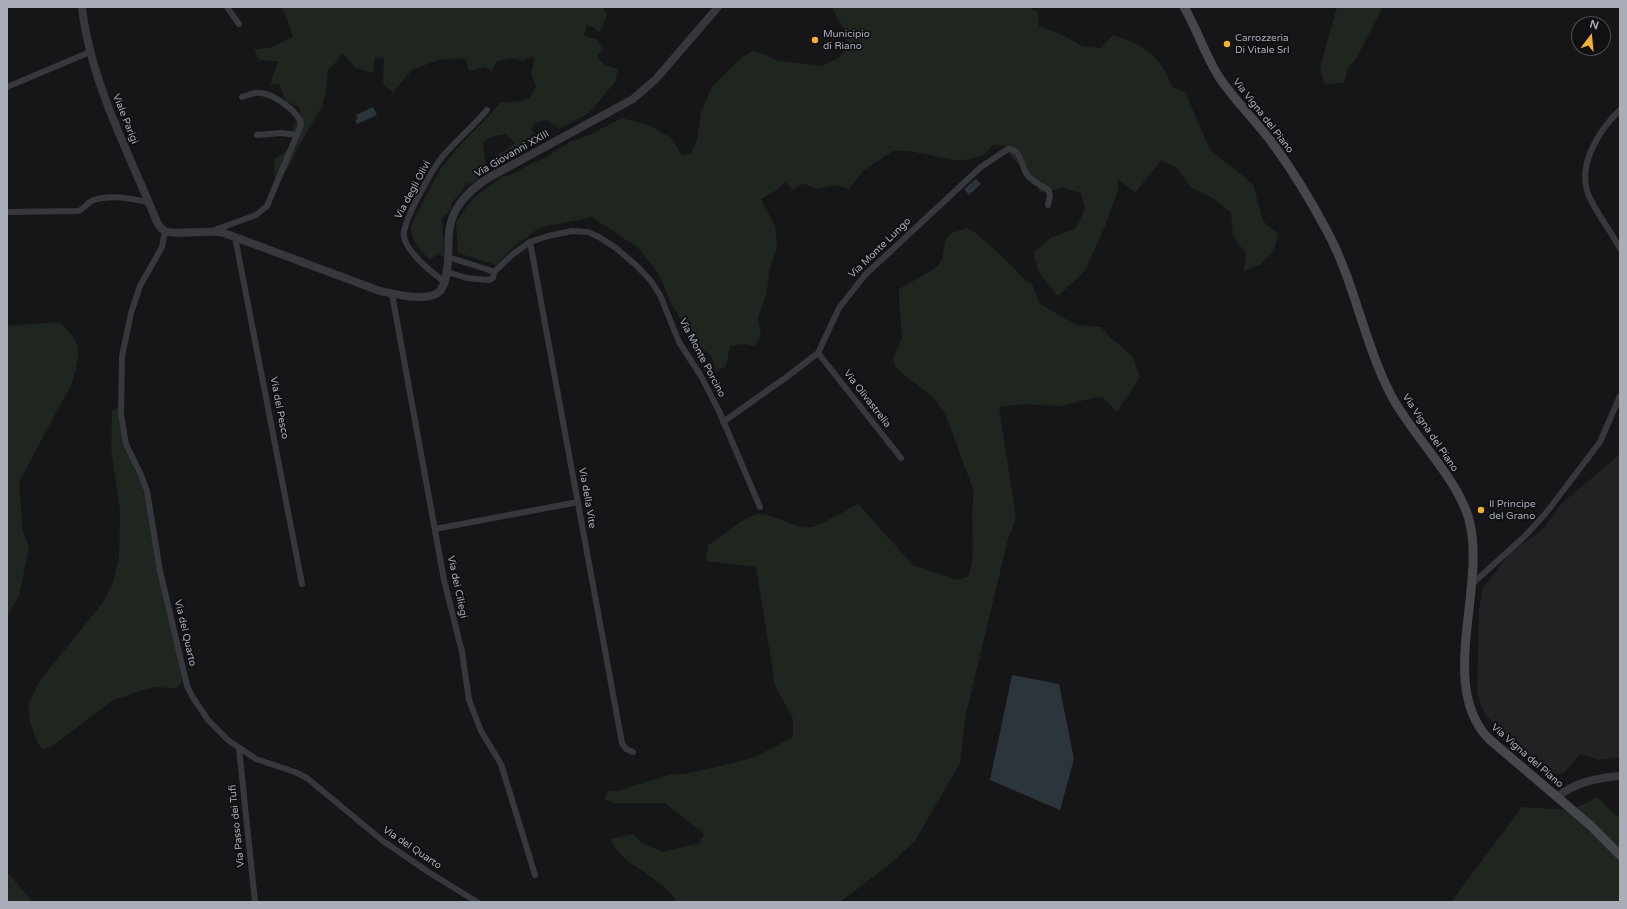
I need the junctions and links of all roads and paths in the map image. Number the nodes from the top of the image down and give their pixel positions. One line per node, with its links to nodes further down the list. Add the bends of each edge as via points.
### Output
1 (82, 7): 6 (street, Viale Parigi)
2 (227, 7): 5 (street)
3 (718, 7): 21 (street, Via Giovanni XXIII, via 656,79 632,99 490,177 472,190 457,208 451,222)
4 (1184, 7): 34 (main road, Via Vigna del Piano, via 1216,72 1282,156 1332,241 1390,394 1464,506 1472,540)
5 (239, 24)
6 (90, 52): 7 (street); 13 (street, Viale Parigi, via 110,112)
7 (7, 87)
8 (242, 97): 11 (street, via 264,93 287,107 300,121)
9 (487, 110): 24 (street, Via degli Olivi, via 437,164 404,228 404,238 412,251)
10 (1620, 110): 20 (street, via 1594,144 1585,182 1592,203)
11 (297, 134): 12 (street); 17 (street, via 278,181 262,211)
12 (257, 135)
13 (148, 202): 15 (street, via 105,198 91,201 83,209 78,210); 16 (street, Viale Parigi, via 158,225)
14 (1048, 205): 26 (street, Via Monte Lungo, via 1049,191 1029,178 1016,152 1008,149 981,167 865,275 839,308)
15 (7, 212)
16 (165, 231): 17 (street, Via Giovanni XXIII); 35 (street, Via del Quarto, via 162,247 144,277 135,299 123,347 122,429 147,491 163,583 188,689 212,726)
17 (212, 231): 18 (street, Via Giovanni XXIII)
18 (235, 237): 25 (street, Via Giovanni XXIII); 33 (street, Via del Pesco)
19 (530, 242): 23 (street, Via Monte Porcino, via 512,254); 28 (street, Via Monte Porcino, via 562,232 588,232 609,243 637,266 657,290 679,342 701,376); 30 (street, Via della Vite)
20 (1620, 249)
21 (448, 257): 22 (street, Via Giovanni XXIII); 23 (street)
22 (446, 272): 23 (street, Via Monte Porcino, via 486,281 493,278); 24 (street, Via Giovanni XXIII)
23 (494, 272)
24 (444, 282): 25 (street, Via Giovanni XXIII, via 440,292 432,296 411,297)
25 (392, 294): 32 (street, Via dei Ciliegi)
26 (818, 353): 28 (street, Via Monte Lungo); 29 (street, Via Olivastrella)
27 (1620, 396): 34 (street, via 1600,442 1546,512 1526,536)
28 (723, 422): 31 (street, Via Monte Porcino)
29 (901, 458)
30 (578, 502): 32 (street); 36 (street, Via della Vite, via 622,743 626,749)
31 (760, 507)
32 (435, 529): 40 (street, Via dei Ciliegi, via 470,700 481,731 501,764)
33 (302, 584)
34 (1472, 584): 38 (main road, Via Vigna del Piano, via 1466,663 1470,711 1489,738)
35 (239, 748): 41 (street, Via Passo dei Tufi); 42 (street, Via del Quarto, via 260,761 307,778 382,841)
36 (633, 752)
37 (1620, 776): 38 (street, via 1583,782)
38 (1557, 797): 39 (main road, Via Vigna del Piano)
39 (1620, 855)
40 (535, 875)
41 (255, 902)
42 (477, 902)

